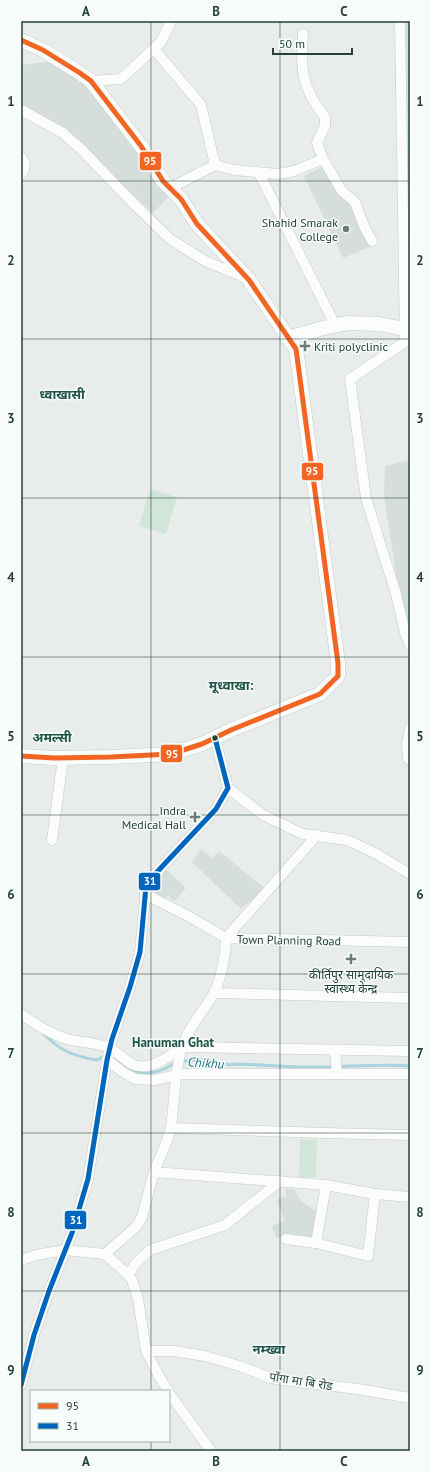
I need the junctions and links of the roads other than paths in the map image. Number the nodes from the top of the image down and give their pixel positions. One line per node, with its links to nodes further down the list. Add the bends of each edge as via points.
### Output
1 (171, 21): 5 (street, via 161,42)
2 (400, 21): 17 (street)
3 (304, 34): 9 (street, via 301,55 304,78 310,96 325,117 325,126 317,143)
4 (21, 40): 6 (street, via 43,50)
5 (154, 49): 6 (street, via 121,79); 10 (street, via 201,105)
6 (91, 81): 13 (street)
7 (21, 110): 15 (street, via 62,133 81,149 170,239 205,261)
8 (21, 157): 12 (street, via 25,167)
9 (323, 159): 11 (street, via 294,171 278,174); 14 (street, via 342,191 355,202)
10 (215, 165): 11 (street); 13 (street)
11 (259, 173): 16 (street)
12 (21, 174)
13 (170, 188): 15 (street, via 181,198 197,224)
14 (372, 240)
15 (250, 280): 18 (street)
16 (335, 325): 17 (street, via 379,324); 18 (street)
17 (407, 330): 19 (street, via 405,342 350,379 366,498)
18 (287, 338): 21 (street, via 296,349 338,676 320,694)
19 (410, 645)
20 (410, 728): 24 (street, via 407,744)
21 (215, 738): 23 (street, via 171,754); 25 (street)
22 (21, 756): 23 (street)
23 (63, 758): 27 (street)
24 (410, 760)
25 (228, 788): 26 (street, via 263,815 303,834); 29 (street, via 216,809 146,886)
26 (317, 835): 28 (street, via 347,840); 30 (street)
27 (52, 840)
28 (410, 874)
29 (145, 894): 30 (street); 38 (street, via 140,952)
30 (226, 938): 31 (street, Town Planning Road); 32 (street, Town Planning Road, via 222,967)
31 (410, 942)
32 (214, 992): 33 (street); 37 (street, Town Planning Road, via 186,1038)
33 (410, 998)
34 (21, 1014): 38 (street, via 42,1029)
35 (335, 1050): 36 (street); 37 (street); 40 (street)
36 (410, 1051)
37 (181, 1052): 38 (street, via 148,1066 127,1062); 39 (street)
38 (109, 1053): 39 (street, via 123,1072 135,1079 154,1080); 51 (street, via 88,1179 72,1233)
39 (176, 1074): 40 (street); 42 (street)
40 (336, 1074): 41 (street)
41 (410, 1074)
42 (171, 1128): 43 (street); 44 (street)
43 (410, 1135)
44 (154, 1172): 45 (street); 52 (street, via 142,1217 136,1226)
45 (280, 1181): 46 (street); 54 (street, via 225,1225 150,1250)
46 (326, 1185): 47 (street); 50 (street)
47 (375, 1194): 48 (street); 50 (street, via 368,1256)
48 (410, 1197)
49 (286, 1239): 50 (street)
50 (316, 1243)
51 (64, 1250): 52 (street); 53 (street); 56 (street, via 34,1335)
52 (105, 1254): 54 (street)
53 (21, 1260)
54 (128, 1274): 55 (street, via 138,1299)
55 (146, 1351): 57 (street); 59 (street, पाँगा मा बि रोड, via 174,1351 205,1356 270,1378)
56 (21, 1385)
57 (167, 1390)
58 (170, 1395): 60 (street)
59 (410, 1398)
60 (211, 1451)

